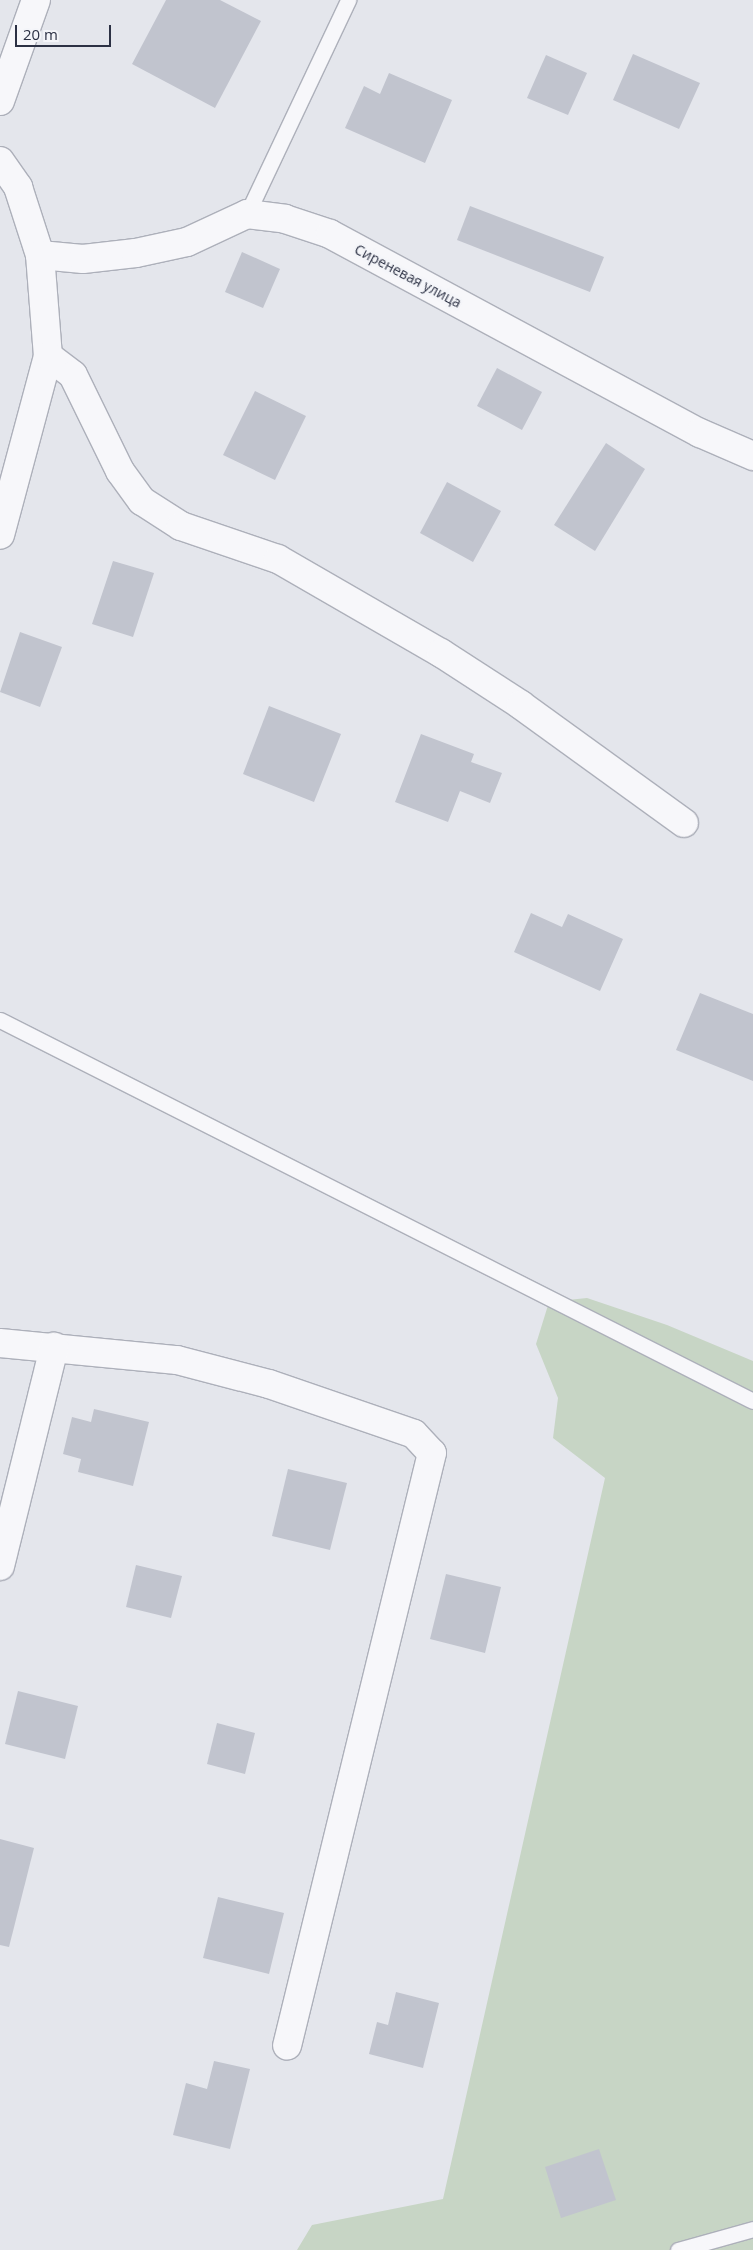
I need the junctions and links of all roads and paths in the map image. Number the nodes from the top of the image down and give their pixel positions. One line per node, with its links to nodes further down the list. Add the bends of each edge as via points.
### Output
1 (36, 0): 3 (street)
2 (348, 0): 5 (lane)
3 (0, 100)
4 (0, 161): 6 (street, via 18,187)
5 (247, 214): 6 (street, via 187,242 136,253 83,259); 8 (street, Сиреневая улица, via 285,219 330,234 700,433)
6 (40, 255): 7 (street)
7 (48, 356): 9 (street); 10 (street, via 73,375 120,471 142,501 181,526 278,559 441,652 521,705)
8 (753, 456)
9 (0, 535)
10 (684, 823)
11 (0, 1020): 14 (lane)
12 (0, 1343): 13 (street)
13 (54, 1347): 15 (street); 16 (street, via 177,1360 269,1384 414,1434 432,1453)
14 (753, 1401)
15 (0, 1566)
16 (287, 2046)
17 (753, 2230): 18 (lane)
18 (678, 2250)

